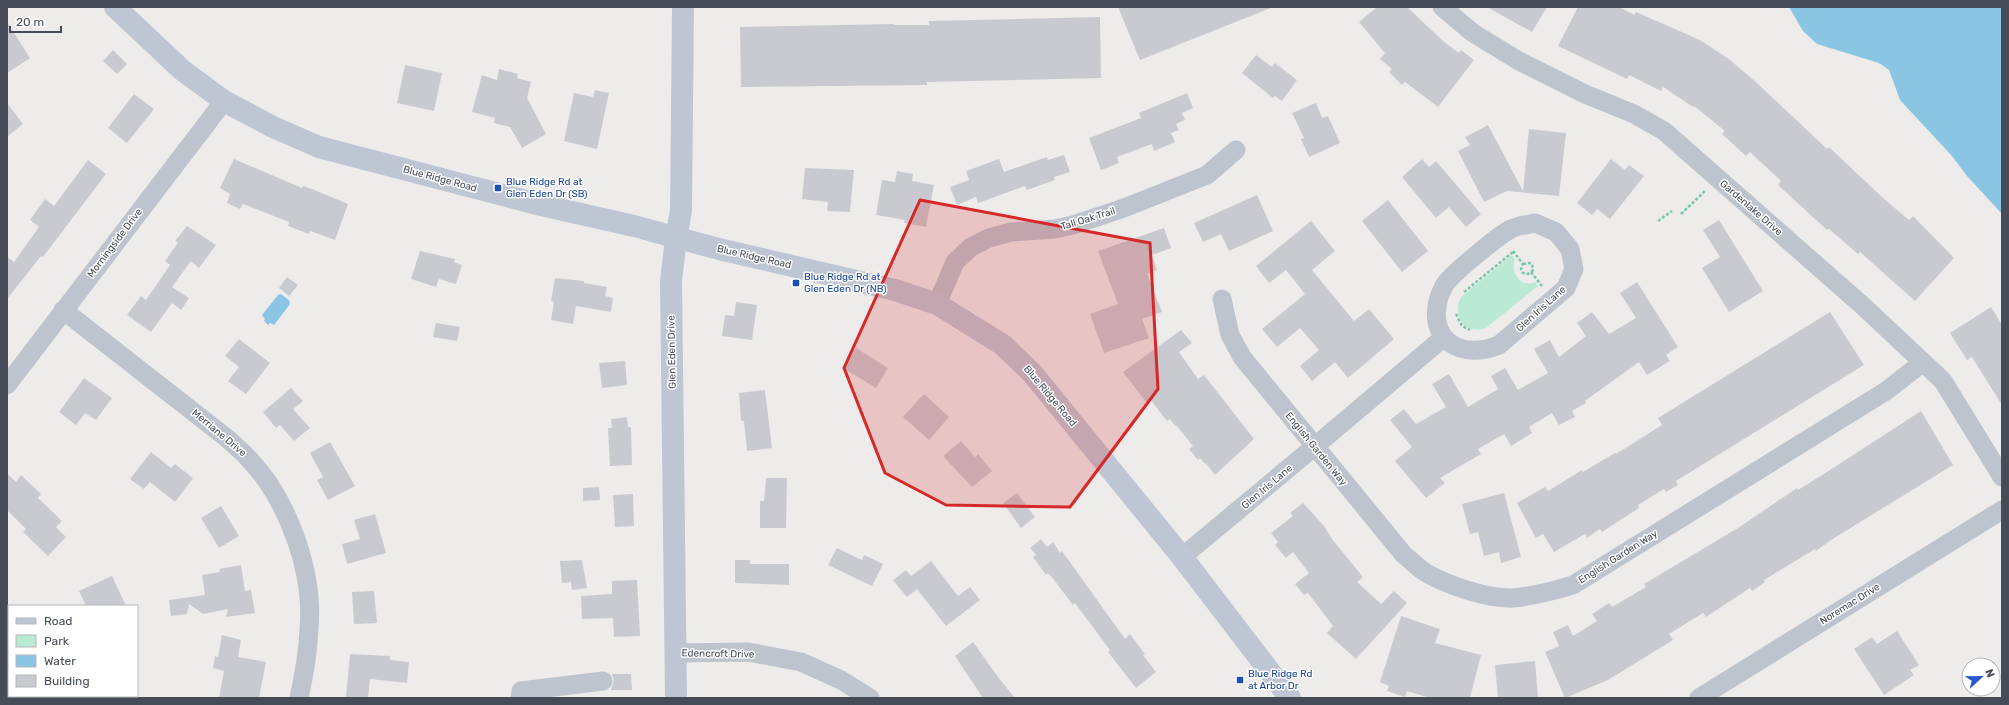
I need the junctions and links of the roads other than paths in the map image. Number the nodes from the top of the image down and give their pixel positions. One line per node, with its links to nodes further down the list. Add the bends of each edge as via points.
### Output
1 (115, 7): 4 (main road, Blue Ridge Road, via 182,70)
2 (683, 7): 6 (main road, Glen Eden Drive, via 681,211)
3 (1442, 7): 11 (street, Gardenlake Drive, via 1473,33 1519,61 1585,94 1634,114 1664,131 1863,306)
4 (224, 101): 6 (main road, Blue Ridge Road, via 273,127 319,147 541,206); 9 (street, Morningside Drive)
5 (1236, 150): 8 (street, Tall Oak Trail, via 1208,175 1124,208 1055,230 1011,232 989,238 971,247 956,262)
6 (676, 238): 8 (main road, Blue Ridge Road, via 895,290); 17 (main road, Glen Eden Drive, via 671,281)
7 (1222, 299): 13 (street, English Garden Way, via 1230,335 1242,357)
8 (937, 304): 16 (main road, Blue Ridge Road, via 1003,346 1032,373)
9 (63, 310): 12 (street, Morningside Drive); 19 (street, Merriane Drive, via 228,439 248,458 267,483 297,541 308,594 310,628)
10 (1442, 338): 10 (street, Glen Iris Lane, via 1459,349 1486,351 1499,345 1566,288 1574,269 1570,249 1556,232 1535,223 1512,228 1500,236 1446,282 1439,296 1437,309); 13 (street, Glen Iris Lane)
11 (1922, 363): 13 (street, English Garden Way, via 1886,391 1573,585 1544,594 1511,598 1483,594 1451,585 1427,574 1404,555); 14 (street, Gardenlake Drive, via 1943,381)
12 (7, 385)
13 (1314, 447): 16 (street, Glen Iris Lane)
14 (2002, 477)
15 (2002, 510): 24 (street, Noremac Drive)
16 (1182, 558): 23 (main road, Blue Ridge Road)
17 (675, 653): 21 (main road, Glen Eden Drive); 22 (street, Edencroft Drive, via 748,652 802,662 841,680)
18 (603, 681): 20 (street, via 521,690)
19 (299, 698)
20 (520, 698)
21 (676, 698)
22 (870, 698)
23 (1290, 698)
24 (1699, 698)

